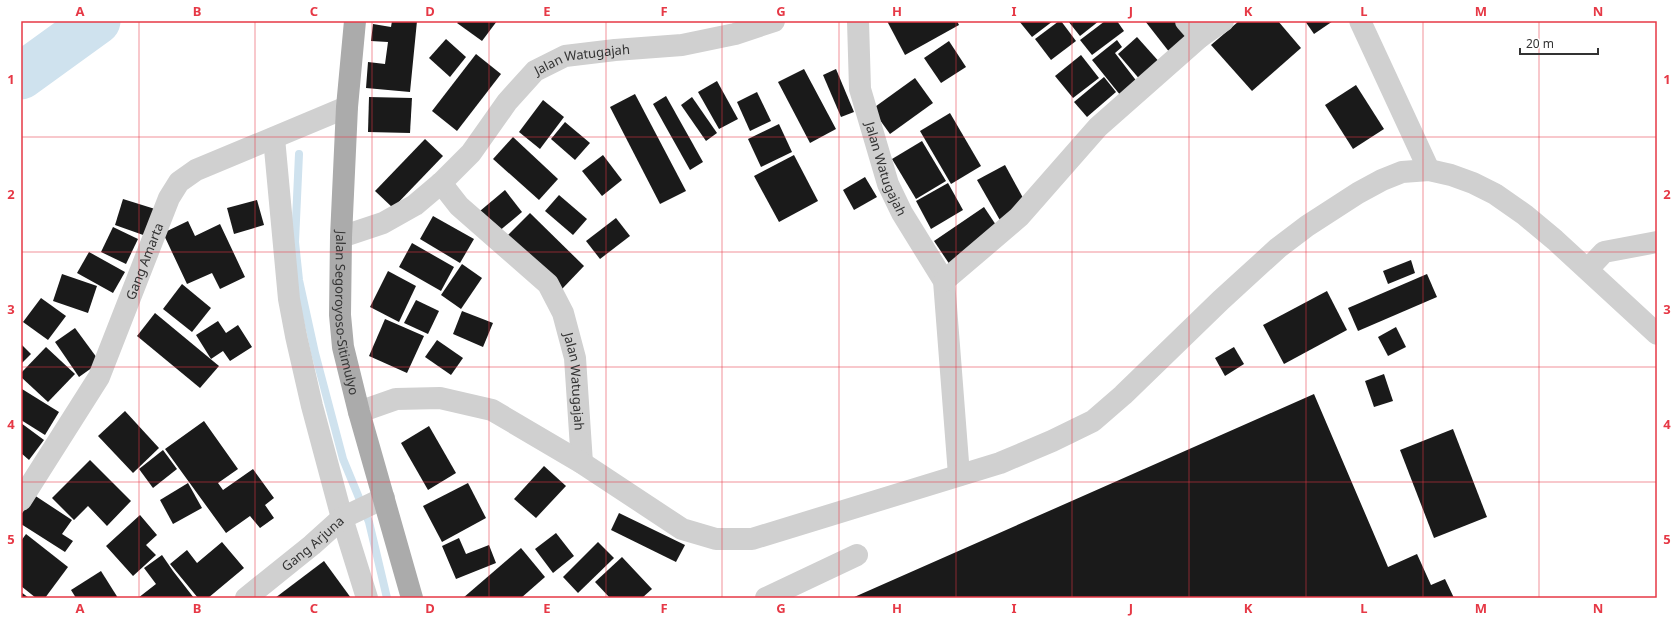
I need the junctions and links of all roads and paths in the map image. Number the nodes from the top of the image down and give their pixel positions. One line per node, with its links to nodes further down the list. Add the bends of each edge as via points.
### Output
1 (355, 21): 8 (main road, Jalan Segoroyoso-Sitimulyo)
2 (774, 21): 11 (street, Jalan Watugajah, via 735,34 682,45 565,56 535,70 507,102 471,153)
3 (858, 21): 15 (street, Jalan Watugajah, via 860,89 888,184 902,213)
4 (1186, 21): 7 (street)
5 (1223, 21): 7 (street)
6 (1360, 21): 10 (street)
7 (1200, 37): 15 (street, via 1098,127 1019,217)
8 (347, 107): 9 (street, Gang Amarta); 12 (main road, Jalan Segoroyoso-Sitimulyo)
9 (274, 138): 21 (street, Gang Amarta, via 196,170 179,182 169,198 99,377); 22 (street, via 289,299 312,406)
10 (1429, 170): 14 (street, via 1474,182 1495,194 1525,215); 19 (street, via 1402,172 1382,180 1307,226 1278,248 1093,421 1000,463)
11 (441, 183): 12 (street, Jalan Watugajah, via 415,205 383,223); 18 (street, Jalan Watugajah, via 459,206 548,284 564,313 575,358)
12 (342, 237): 17 (main road, Jalan Segoroyoso-Sitimulyo, via 340,315 343,347)
13 (1657, 242): 14 (street, via 1604,252)
14 (1588, 269): 16 (street)
15 (944, 281): 19 (street)
16 (1657, 334)
17 (359, 412): 18 (street, via 396,399 440,398 492,410); 20 (main road, Jalan Segoroyoso-Sitimulyo)
18 (582, 463): 19 (street, via 682,529 716,539 752,539)
19 (960, 475)
20 (384, 498): 22 (street, Gang Arjuna); 26 (main road, Jalan Segoroyoso-Sitimulyo)
21 (21, 500)
22 (342, 518): 24 (street, Gang Arjuna); 25 (street)
23 (857, 555): 27 (street)
24 (246, 598)
25 (367, 598)
26 (412, 598)
27 (766, 598)

